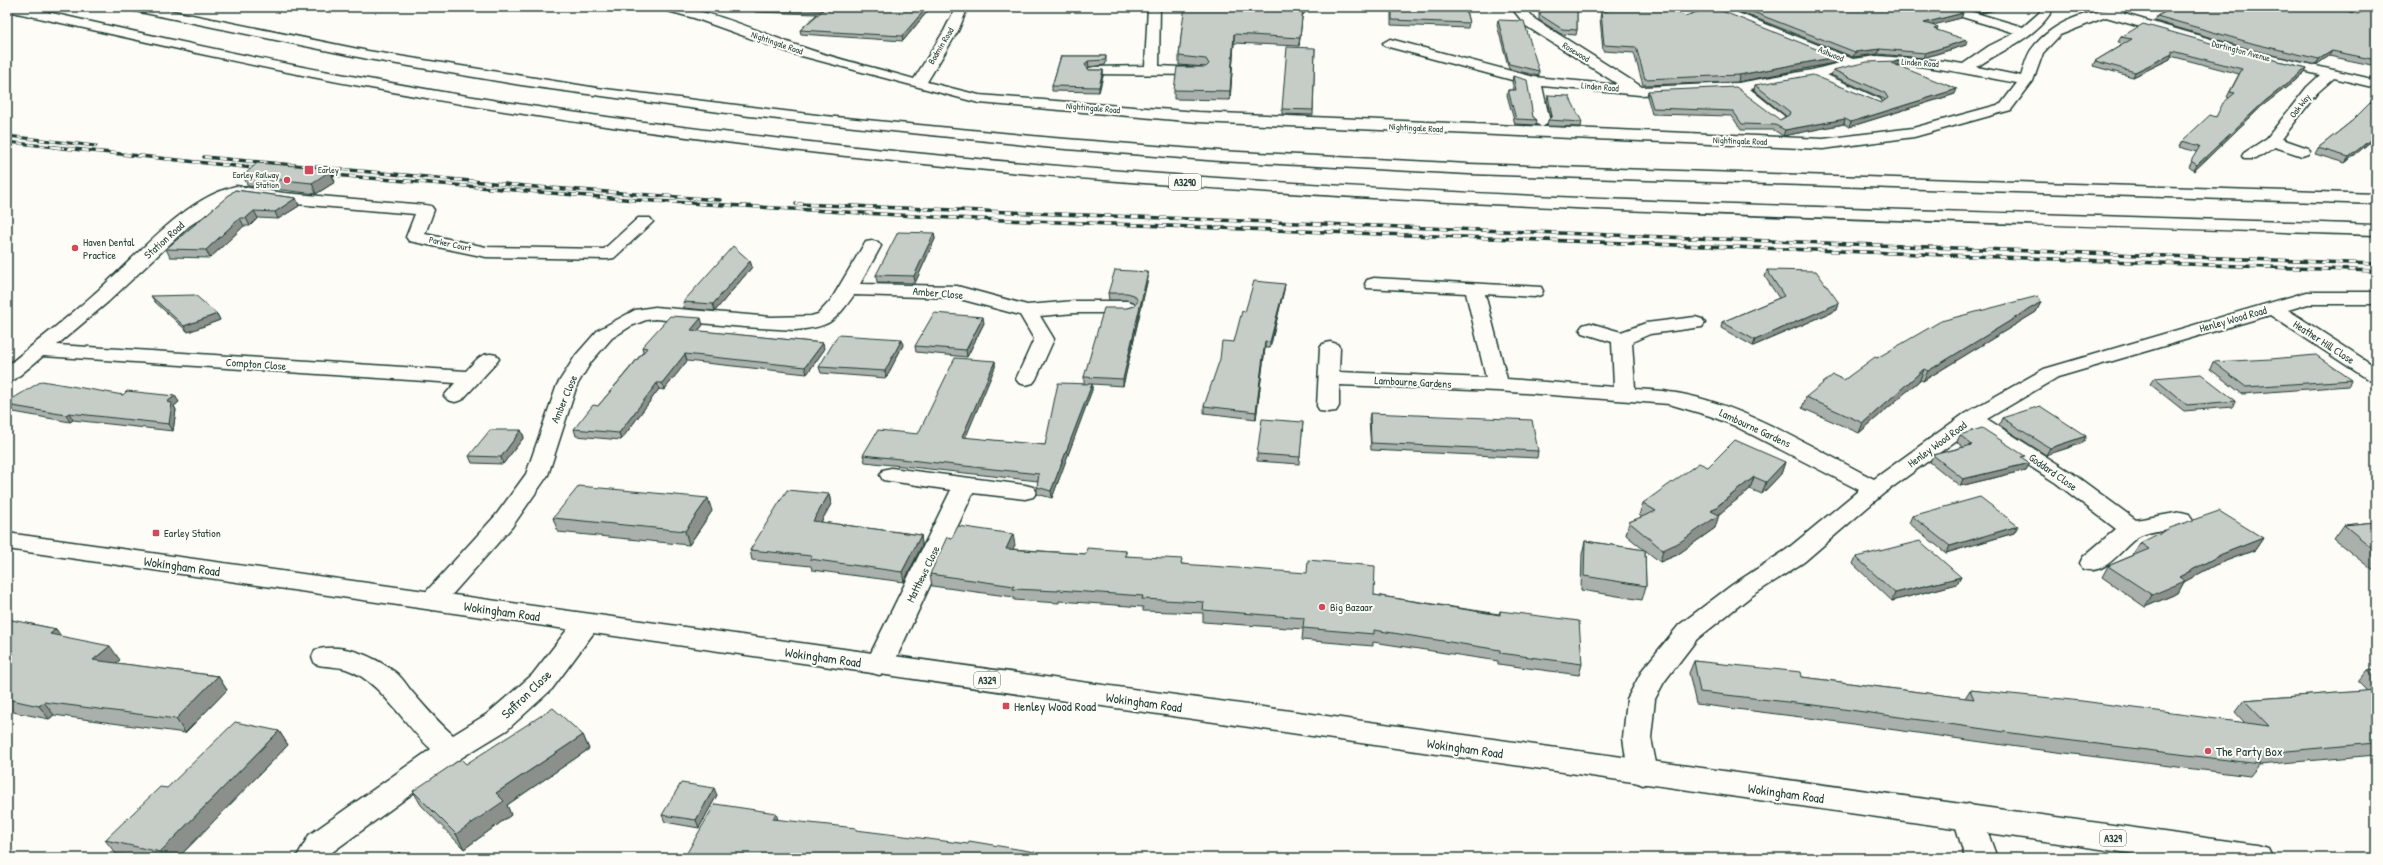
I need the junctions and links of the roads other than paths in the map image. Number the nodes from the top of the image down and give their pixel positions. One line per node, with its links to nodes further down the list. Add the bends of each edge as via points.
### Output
1 (8, 7): 37 (street, A3290, via 220,54 488,104 766,142 1083,174 1535,201)
2 (135, 7): 35 (street, via 329,47 504,78 772,114 1063,144 1251,158 1432,167)
3 (668, 7): 24 (street, Nightingale Road, via 699,15 799,50)
4 (962, 7): 24 (street, Bodmin Road, via 951,31)
5 (1154, 7): 17 (street)
6 (1517, 7): 27 (street, Rosewood, via 1531,24)
7 (1943, 7): 13 (street)
8 (2048, 7): 13 (street, via 2044,15)
9 (2325, 8): 12 (street)
10 (2115, 9): 21 (street, Dartington Avenue); 23 (street, Nightingale Road, via 2055,32 2037,52)
11 (1713, 10): 15 (street, Ashwood)
12 (2356, 13)
13 (2025, 32): 16 (street)
14 (1390, 43): 22 (street, Linden Road)
15 (1852, 63): 16 (street, Linden Road, via 1878,60); 20 (street, Linden Road)
16 (1967, 68): 23 (street, Linden Road)
17 (1152, 70): 18 (street); 19 (street)
18 (1094, 71)
19 (1201, 72)
20 (1814, 74): 26 (street, Linden Road); 28 (street)
21 (2330, 74): 25 (street, Dartington Avenue); 31 (street, Oak Way, via 2308,95)
22 (1534, 81): 27 (street, Linden Road); 30 (street)
23 (2026, 81): 24 (street, Nightingale Road, via 2006,107 1914,132 1823,144 1198,117 979,99)
24 (918, 84)
25 (2376, 84)
26 (1738, 87): 27 (street, Linden Road); 29 (street)
27 (1640, 91)
28 (1878, 103)
29 (1779, 119)
30 (1542, 122)
31 (2273, 141): 32 (street); 33 (street, Oak Way)
32 (2302, 151)
33 (2250, 156)
34 (284, 198): 36 (street, Parker Court, via 425,210 415,237 486,252 608,254); 51 (street, Station Road, via 236,191 219,198 183,222)
35 (2376, 199)
36 (644, 222)
37 (2376, 230)
38 (872, 246): 41 (street, Amber Close)
39 (1374, 284): 40 (street)
40 (1474, 288): 42 (street); 58 (street)
41 (846, 289): 46 (street, Amber Close, via 956,292); 71 (street, Amber Close, via 835,308 824,319 806,324 655,313 633,318 605,334 583,359 567,385 537,475 504,521)
42 (1534, 291)
43 (2376, 298): 45 (street, Henley Wood Road, via 2307,298)
44 (1127, 307): 46 (street, Amber Close, via 1075,307)
45 (2272, 308): 54 (street, Heather Hill Close); 62 (street, Henley Wood Road, via 2051,373)
46 (1027, 311): 57 (street, via 1044,339)
47 (1695, 323): 49 (street, via 1646,328)
48 (1590, 329): 49 (street)
49 (1622, 339): 59 (street)
50 (1330, 348): 56 (street)
51 (40, 350): 53 (street, Station Road); 55 (street, Compton Close)
52 (490, 359): 55 (street)
53 (7, 376)
54 (2376, 376)
55 (472, 378): 60 (street)
56 (1329, 378): 58 (street, Lambourne Gardens); 61 (street)
57 (1026, 379)
58 (1498, 385): 59 (street, Lambourne Gardens)
59 (1625, 394): 65 (street, Lambourne Gardens, via 1670,398 1718,411 1741,420)
60 (455, 396)
61 (1328, 406)
62 (1972, 419): 65 (street, Henley Wood Road); 68 (street, Goddard Close, via 2064,478)
63 (891, 475): 64 (street)
64 (966, 484): 66 (street); 74 (street, Matthews Close)
65 (1875, 489): 76 (street, Henley Wood Road, via 1795,556 1741,591 1688,632 1653,676 1641,699 1637,738)
66 (1025, 492)
67 (2181, 520): 68 (street)
68 (2132, 529): 70 (street)
69 (7, 542): 71 (street, Wokingham Road / A329)
70 (2092, 563)
71 (432, 601): 72 (street, Wokingham Road / A329)
72 (586, 624): 74 (street, Wokingham Road / A329); 75 (street, Saffron Close, via 542,682 497,722)
73 (325, 656): 75 (street, via 352,660 386,680 428,729)
74 (879, 665): 76 (street, Wokingham Road / A329)
75 (451, 750): 78 (street, Saffron Close, via 320,844)
76 (1642, 773): 77 (street, Wokingham Road / A329)
77 (1968, 817): 79 (street); 80 (street, Wokingham Road / A329)
78 (312, 858)
79 (1981, 858)
80 (2257, 858)

